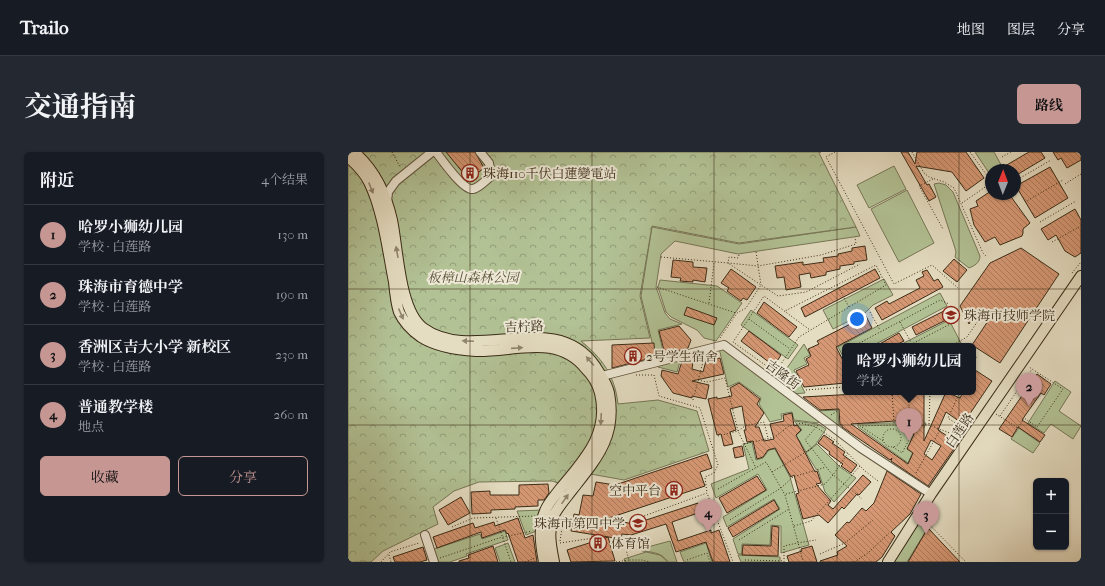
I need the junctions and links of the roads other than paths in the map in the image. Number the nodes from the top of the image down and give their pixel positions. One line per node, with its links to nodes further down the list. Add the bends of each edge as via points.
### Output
1 (354, 152): 6 (main road, 吉柠路, via 379,182)
2 (432, 152): 6 (lane, via 396,182 388,192)
3 (436, 152): 4 (lane, via 469,189 475,189 491,176 489,163)
4 (480, 152)
5 (348, 157): 11 (main road, 吉柠路, one-way to 11, via 361,169 377,203 399,311 409,328 431,342 458,349 560,349 576,357 595,382 601,405 601,426 591,449 545,511 541,525)
6 (387, 204): 8 (main road, 吉柠路, one-way to 6, via 583,352 561,341 534,337 463,341 423,328 415,320 405,301 392,219)
7 (1076, 274): 9 (main road, 白莲路, via 1022,362)
8 (602, 376): 9 (lane, 吉隆街, via 724,345 861,448); 13 (main road, 吉柠路, one-way to 8, via 550,542 553,516 595,462 607,439 611,408 609,391)
9 (931, 494): 14 (main road, 白莲路)
10 (426, 537): 12 (lane)
11 (540, 560)
12 (434, 561)
13 (554, 562)
14 (888, 562)

